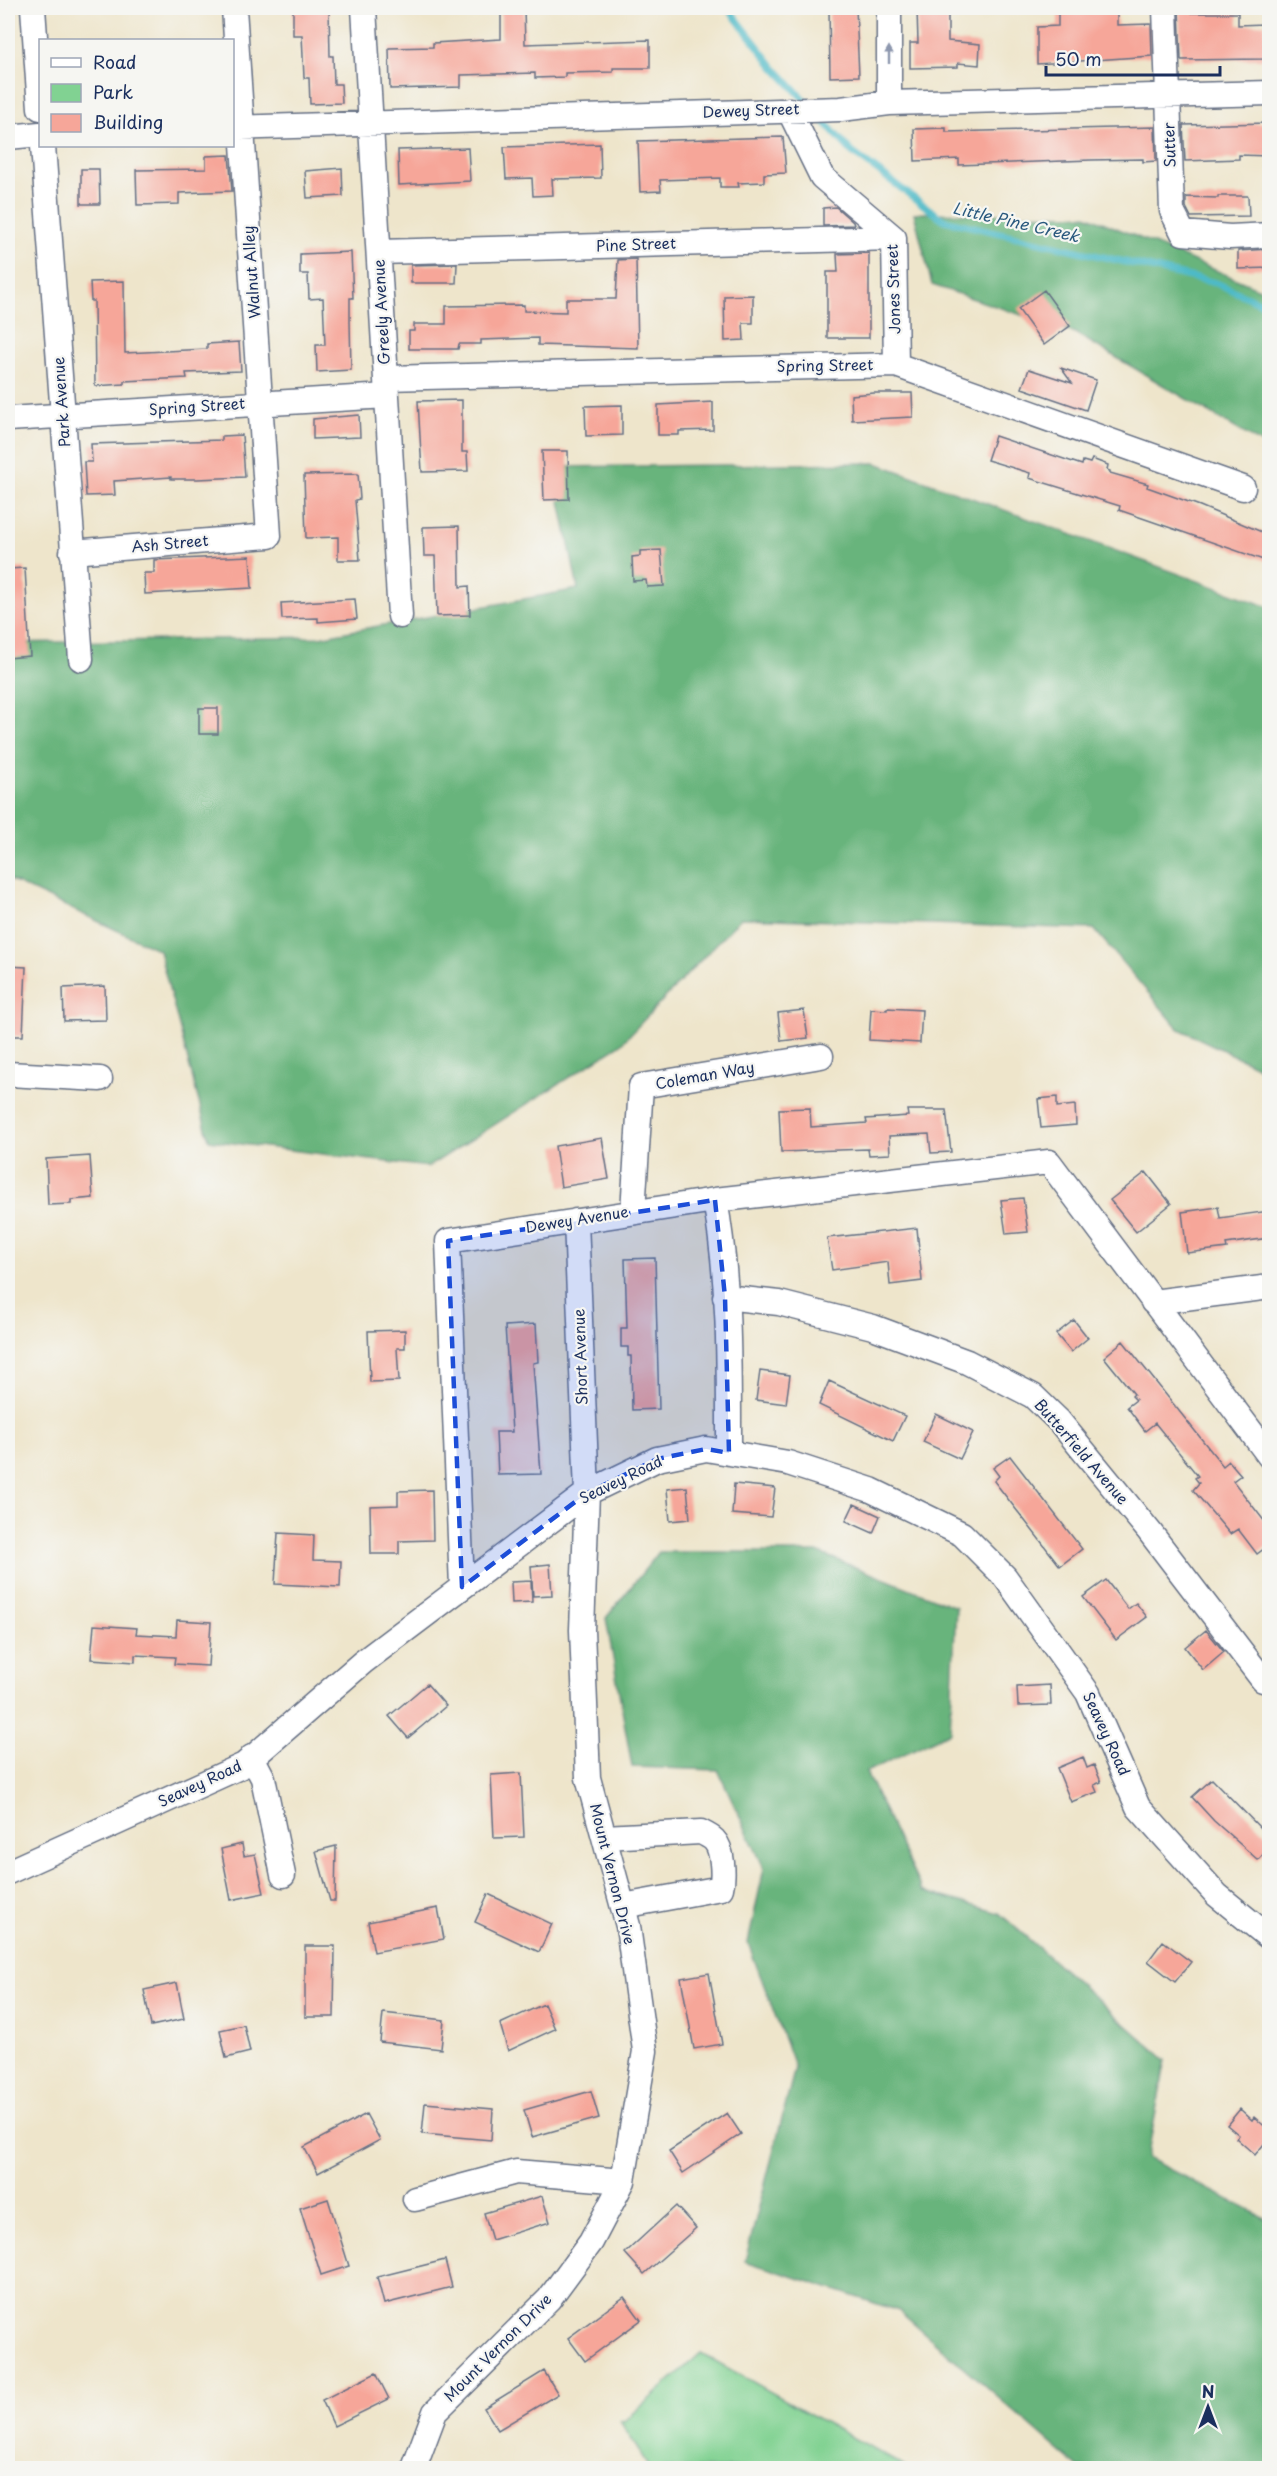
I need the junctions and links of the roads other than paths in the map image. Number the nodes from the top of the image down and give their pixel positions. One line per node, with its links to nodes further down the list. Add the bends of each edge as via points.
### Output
1 (33, 8): 7 (street)
2 (234, 8): 12 (street, Walnut Alley)
3 (364, 8): 11 (street, Greely Avenue)
4 (889, 8): 9 (street, one-way to 4)
5 (1165, 8): 8 (street, Sutter)
6 (1269, 93): 8 (street, Dewey Street)
7 (39, 94)
8 (1168, 97): 9 (street, Dewey Street); 16 (street, Sutter, via 1172,212 1183,233)
9 (889, 103): 10 (street, Dewey Street)
10 (789, 110): 11 (street, Dewey Street); 17 (street, Jones Street, via 822,177)
11 (371, 123): 12 (street, Dewey Street); 18 (street, Greely Avenue)
12 (237, 128): 21 (street, Walnut Alley)
13 (39, 134): 14 (street)
14 (8, 137)
15 (43, 147): 22 (street, Park Avenue)
16 (1269, 235)
17 (894, 238): 18 (street, Pine Street); 19 (street, Jones Street)
18 (379, 252): 20 (street, Greely Avenue)
19 (896, 365): 20 (street, Spring Street); 24 (street, Spring Street)
20 (387, 387): 21 (street, Spring Street); 27 (street, Greely Avenue)
21 (261, 403): 22 (street, Spring Street); 25 (street, Walnut Alley)
22 (63, 416): 23 (street, Spring Street); 26 (street, Park Avenue)
23 (8, 419)
24 (1243, 488)
25 (269, 536): 26 (street, Ash Street)
26 (72, 552): 28 (street, Park Avenue)
27 (400, 616)
28 (81, 659)
29 (821, 1056): 33 (street, Coleman Way, via 641,1086)
30 (8, 1074): 31 (street)
31 (100, 1079)
32 (715, 1200): 33 (street, Dewey Avenue); 36 (street); 37 (street, Dewey Avenue, via 1049,1162)
33 (633, 1211): 34 (street, Dewey Avenue)
34 (576, 1221): 40 (street, Short Avenue); 41 (street, Dewey Avenue, via 448,1241)
35 (1269, 1287): 37 (street)
36 (725, 1297): 38 (street); 42 (street, Butterfield Avenue, via 779,1303 873,1327 968,1362 1033,1396 1059,1421 1149,1531)
37 (1153, 1302): 39 (street)
38 (729, 1453): 40 (street, Seavey Road, via 706,1449 657,1459); 48 (street, Seavey Road, via 788,1463 871,1490 962,1534 1005,1577 1088,1693 1138,1807 1217,1895)
39 (1269, 1456)
40 (587, 1493): 41 (street, Seavey Road); 44 (street, Mount Vernon Drive, via 582,1630 588,1778)
41 (462, 1587): 43 (street, Seavey Road, via 363,1662)
42 (1263, 1680)
43 (252, 1757): 45 (street, Seavey Road, via 244,1765); 46 (street, via 262,1778)
44 (604, 1837): 47 (street, Mount Vernon Drive); 47 (street, via 701,1832 714,1840 718,1849 721,1888)
45 (8, 1872)
46 (283, 1875)
47 (623, 1906): 49 (street, Mount Vernon Drive, via 645,2051)
48 (1269, 1938)
49 (623, 2181): 50 (street, via 516,2172); 51 (street, Mount Vernon Drive, via 591,2242 549,2299 435,2412)
50 (415, 2199)
51 (414, 2469)

